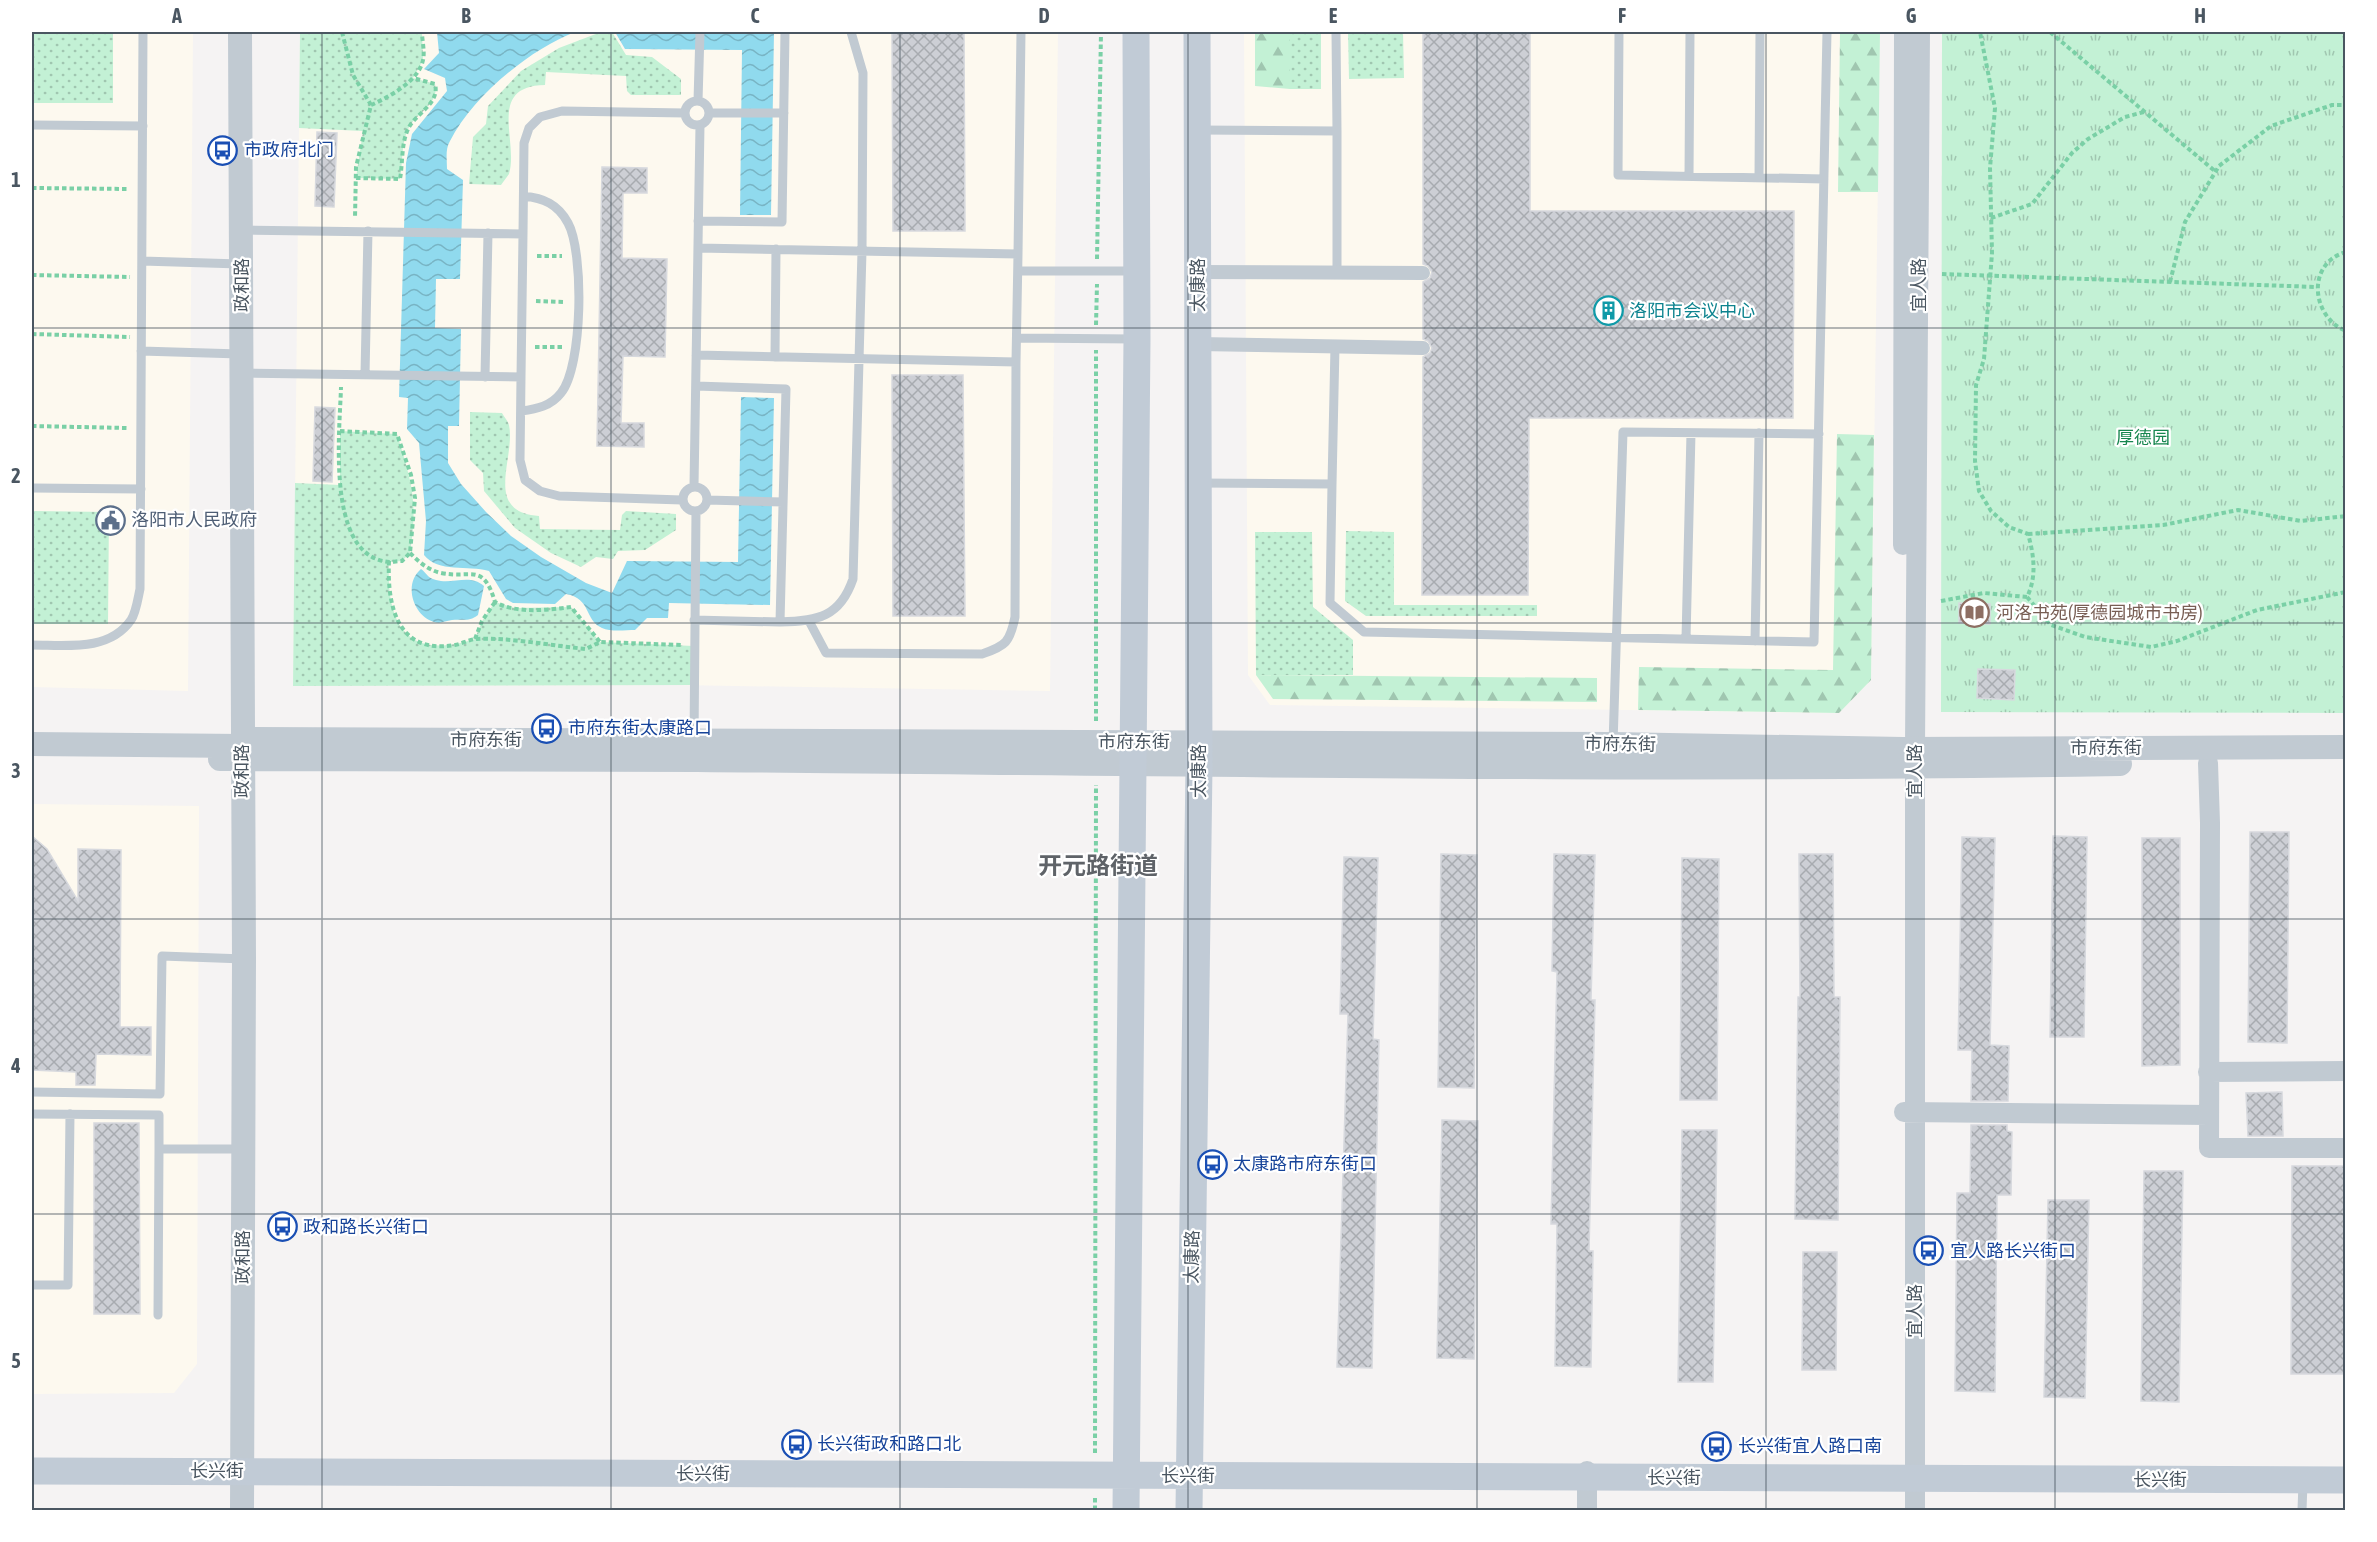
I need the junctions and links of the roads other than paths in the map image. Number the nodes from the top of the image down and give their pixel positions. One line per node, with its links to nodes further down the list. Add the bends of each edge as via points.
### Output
1 (143, 32): 23 (lane)
2 (240, 32): 31 (street, 政和路)
3 (257, 32): 31 (street, 政和路)
4 (700, 32): 17 (lane)
5 (785, 32): 20 (lane)
6 (851, 32): 37 (lane, via 863,73)
7 (1021, 32): 38 (lane)
8 (1136, 32): 42 (main road)
9 (1197, 32): 24 (main road, 太康路)
10 (1336, 32): 25 (lane)
11 (1619, 32): 26 (lane, via 1618,175)
12 (1690, 32): 26 (lane)
13 (1760, 32): 27 (lane)
14 (1827, 32): 28 (lane)
15 (1905, 32): 89 (street, 宜人路)
16 (1920, 32): 89 (street, 宜人路)
17 (698, 101): 18 (lane, via 690,103); 19 (lane, via 706,104)
18 (685, 113): 22 (lane, via 690,124); 29 (lane, via 562,111 540,117 529,128 524,143)
19 (709, 113): 20 (lane); 22 (lane)
20 (779, 113): 30 (lane, via 782,222)
21 (32, 125): 23 (lane)
22 (700, 125): 30 (lane)
23 (143, 126): 39 (lane)
24 (1197, 130): 25 (lane); 43 (main road, 太康路)
25 (1337, 131): 44 (lane)
26 (1689, 176): 27 (lane)
27 (1759, 177): 28 (lane)
28 (1824, 179): 64 (lane)
29 (524, 196): 34 (lane); 61 (lane, via 540,197 551,203 569,224 578,257 578,302 577,348 568,381 551,402)
30 (698, 220): 35 (lane)
31 (249, 230): 32 (lane); 40 (street, 政和路); 56 (street, 政和路)
32 (368, 231): 33 (lane); 57 (lane)
33 (488, 233): 34 (lane); 58 (lane)
34 (523, 234): 59 (lane)
35 (698, 248): 36 (lane); 52 (lane)
36 (776, 249): 37 (lane); 53 (lane)
37 (862, 251): 38 (lane); 54 (lane)
38 (1018, 254): 41 (lane)
39 (142, 261): 40 (lane); 51 (lane)
40 (242, 264): 56 (street, 政和路)
41 (1018, 271): 42 (lane); 46 (lane)
42 (1137, 271): 47 (main road)
43 (1198, 272): 44 (street); 48 (main road, 太康路)
44 (1336, 273): 45 (street)
45 (1423, 273)
46 (1017, 338): 47 (lane); 55 (lane)
47 (1137, 339): 85 (main road)
48 (1198, 345): 49 (street); 65 (main road, 太康路)
49 (1335, 346): 50 (street); 66 (lane)
50 (1423, 348)
51 (141, 351): 56 (lane); 69 (lane)
52 (696, 355): 53 (lane); 60 (lane)
53 (775, 357): 54 (lane)
54 (860, 359): 55 (lane); 75 (lane, via 853,579 847,597 833,611)
55 (1016, 362): 75 (lane, via 1012,636 1001,648 982,654 826,653)
56 (247, 367): 57 (lane); 84 (street, 政和路)
57 (365, 375): 58 (lane)
58 (485, 376): 59 (lane)
59 (521, 377): 61 (lane)
60 (696, 386): 67 (lane); 72 (lane, via 786,389)
61 (521, 411): 70 (lane, via 525,480 540,491 559,496)
62 (1691, 433): 63 (lane); 77 (lane, via 1623,432); 78 (lane)
63 (1759, 433): 64 (lane); 79 (lane)
64 (1818, 434): 79 (lane, via 1814,642)
65 (1199, 483): 66 (lane); 86 (main road, 太康路)
66 (1332, 484): 77 (lane, via 1330,603 1364,632)
67 (694, 486): 70 (lane, via 684,492); 71 (lane, via 705,492)
68 (32, 488): 69 (lane)
69 (141, 489): 80 (lane, via 140,589 132,620 113,638 84,646)
70 (682, 500): 73 (lane, via 685,507)
71 (707, 500): 72 (lane); 73 (lane)
72 (779, 502): 76 (lane)
73 (696, 511): 74 (lane)
74 (694, 620): 76 (lane); 83 (lane)
75 (809, 621): 76 (lane)
76 (780, 622)
77 (1617, 638): 78 (lane); 87 (lane)
78 (1686, 639): 79 (lane)
79 (1755, 641)
80 (32, 645)
81 (32, 744): 84 (street, 市府东街)
82 (2346, 747): 89 (street, 市府东街)
83 (694, 750): 84 (street, 市府东街); 85 (street, 市府东街)
84 (249, 751): 88 (street, 市府东街); 92 (street, 政和路); 106 (street, 政和路)
85 (1134, 754): 86 (street, 市府东街); 108 (main road)
86 (1199, 754): 87 (street, 市府东街); 109 (main road, 太康路)
87 (1613, 755): 89 (street, 市府东街)
88 (32, 758)
89 (1909, 758): 91 (street, 市府东街); 96 (street, 宜人路)
90 (2346, 761): 91 (street, 市府东街)
91 (2208, 763): 94 (street)
92 (244, 958): 95 (lane, via 162,956 160,1094); 102 (street, 政和路)
93 (2346, 1071): 94 (street)
94 (2208, 1072): 99 (street)
95 (32, 1092)
96 (1910, 1112): 99 (street); 110 (street, 宜人路)
97 (32, 1113): 98 (lane)
98 (70, 1114): 101 (lane, via 159,1115); 103 (lane, via 68,1285)
99 (2209, 1115): 100 (street, via 2209,1148)
100 (2346, 1148)
101 (159, 1149): 102 (lane); 104 (lane)
102 (243, 1149): 106 (street, 政和路)
103 (32, 1285)
104 (158, 1315)
105 (32, 1452): 106 (main road, 长兴街)
106 (249, 1462): 108 (main road, 长兴街); 111 (main road, 长兴街); 115 (street, 政和路); 116 (street, 政和路)
107 (2346, 1462): 110 (main road, 长兴街)
108 (1126, 1467): 109 (main road, 长兴街); 117 (main road)
109 (1189, 1467): 110 (main road, 长兴街); 112 (main road, 长兴街); 118 (main road, 太康路)
110 (1909, 1470): 112 (main road, 长兴街); 113 (main road, 长兴街); 120 (street, 宜人路); 121 (street, 宜人路)
111 (32, 1471)
112 (1587, 1474): 119 (street)
113 (2303, 1477): 114 (main road, 长兴街); 122 (lane)
114 (2346, 1480)
115 (242, 1510)
116 (255, 1510)
117 (1126, 1510)
118 (1189, 1510)
119 (1587, 1510)
120 (1903, 1510)
121 (1915, 1510)
122 (2302, 1510)

